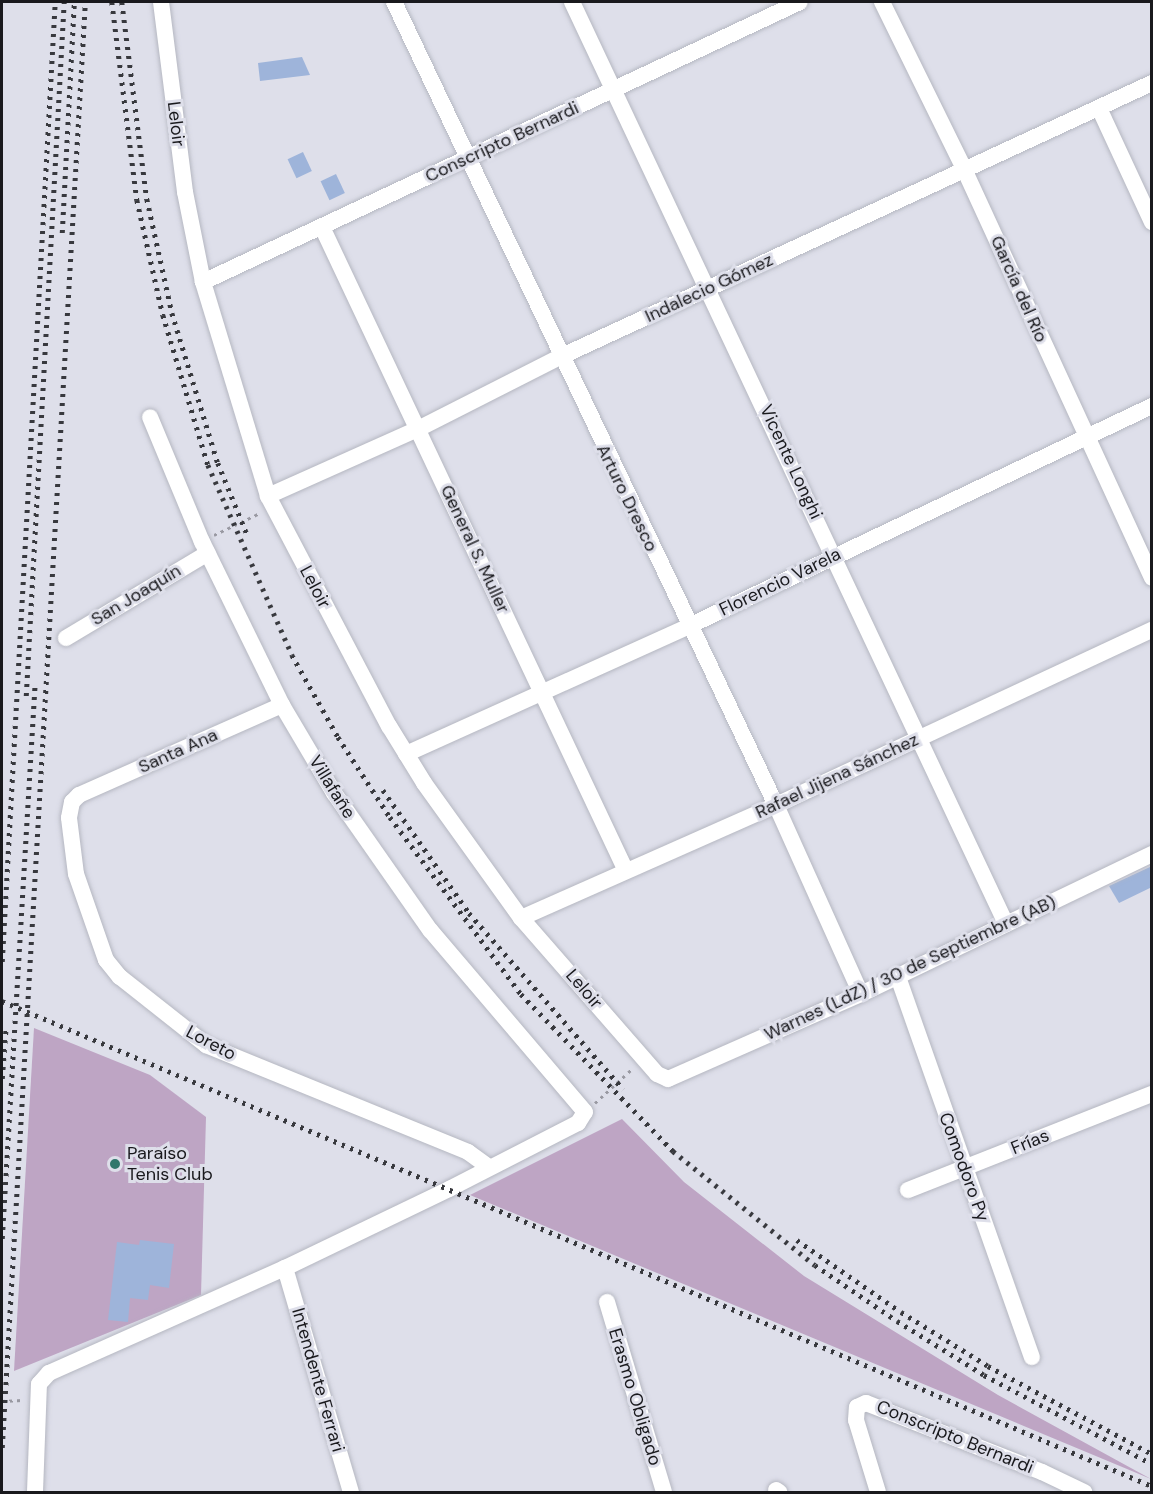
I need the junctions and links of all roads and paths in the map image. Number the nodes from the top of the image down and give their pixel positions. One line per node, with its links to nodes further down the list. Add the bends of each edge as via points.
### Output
1 (161, 2): 13 (street, Leloir, via 184,182)
2 (394, 2): 9 (street, Arturo Dresco)
3 (572, 2): 7 (street, Vicente Longhi)
4 (800, 2): 7 (street, Conscripto Bernardi)
5 (882, 2): 10 (street, García del Río)
6 (1152, 83): 8 (street, Indalecio Gómez)
7 (613, 90): 9 (street, Conscripto Bernardi); 14 (street, Vicente Longhi)
8 (1100, 108): 10 (street, Indalecio Gómez); 11 (street)
9 (466, 158): 12 (street, Conscripto Bernardi); 15 (street, Arturo Dresco)
10 (964, 169): 14 (street, Indalecio Gómez); 19 (street, García del Río)
11 (1152, 222)
12 (322, 227): 13 (street, Conscripto Bernardi); 18 (street, General S. Muller)
13 (203, 282): 20 (street, Leloir)
14 (708, 288): 15 (street, Indalecio Gómez); 22 (street, Vicente Longhi)
15 (560, 357): 18 (street, Indalecio Gómez); 24 (street, Arturo Dresco)
16 (1152, 406): 19 (street, Florencio Varela)
17 (150, 417): 21 (street, Villafañe)
18 (418, 429): 20 (street, Indalecio Gómez); 27 (street, General S. Muller)
19 (1086, 438): 22 (street, Florencio Varela); 23 (street, García del Río)
20 (268, 496): 21 (path, via 261,513); 30 (street, Leloir)
21 (205, 547): 26 (street, San Joaquín); 28 (street, Villafañe)
22 (835, 555): 24 (street, Florencio Varela); 29 (street, Vicente Longhi)
23 (1152, 578)
24 (689, 626): 27 (street, Florencio Varela); 32 (street, Arturo Dresco)
25 (1152, 630): 29 (street, Rafael Jijena Sánchez)
26 (66, 638)
27 (543, 693): 30 (street, Florencio Varela); 34 (street, General S. Muller)
28 (282, 705): 31 (street, Santa Ana); 42 (street, Villafañe, via 334,793 423,921)
29 (920, 737): 32 (street, Rafael Jijena Sánchez); 36 (street, Vicente Longhi)
30 (406, 754): 35 (street, Leloir)
31 (75, 797): 43 (street, Loreto, via 69,807 69,818 76,874 106,960 120,977 206,1045 468,1152)
32 (776, 805): 34 (street, Rafael Jijena Sánchez); 38 (street, Arturo Dresco)
33 (1152, 854): 36 (street, Warnes (LdZ) / 30 de Septiembre (AB))
34 (626, 871): 35 (street, Rafael Jijena Sánchez)
35 (521, 918): 39 (street, Leloir)
36 (1006, 924): 37 (street, Warnes (LdZ) / 30 de Septiembre (AB))
37 (897, 977): 38 (street, Warnes (LdZ) / 30 de Septiembre (AB)); 44 (street, Comodoro Py)
38 (861, 994): 40 (street, Warnes (LdZ) / 30 de Septiembre (AB))
39 (644, 1059): 40 (street, Leloir); 42 (path)
40 (668, 1079)
41 (1152, 1094): 44 (street, Frías)
42 (585, 1112): 43 (street, via 578,1123)
43 (489, 1167): 46 (street)
44 (964, 1168): 45 (street, Frías); 48 (street, Comodoro Py)
45 (908, 1190)
46 (285, 1268): 49 (street, via 49,1373 39,1384); 50 (street, Intendente Ferrari)
47 (607, 1302): 51 (street, Erasmo Obligado)
48 (1032, 1357)
49 (34, 1492)
50 (351, 1492)
51 (664, 1492)
52 (878, 1492): 53 (street, Conscripto Bernardi, via 856,1420 857,1407 876,1404)
53 (1084, 1492)

